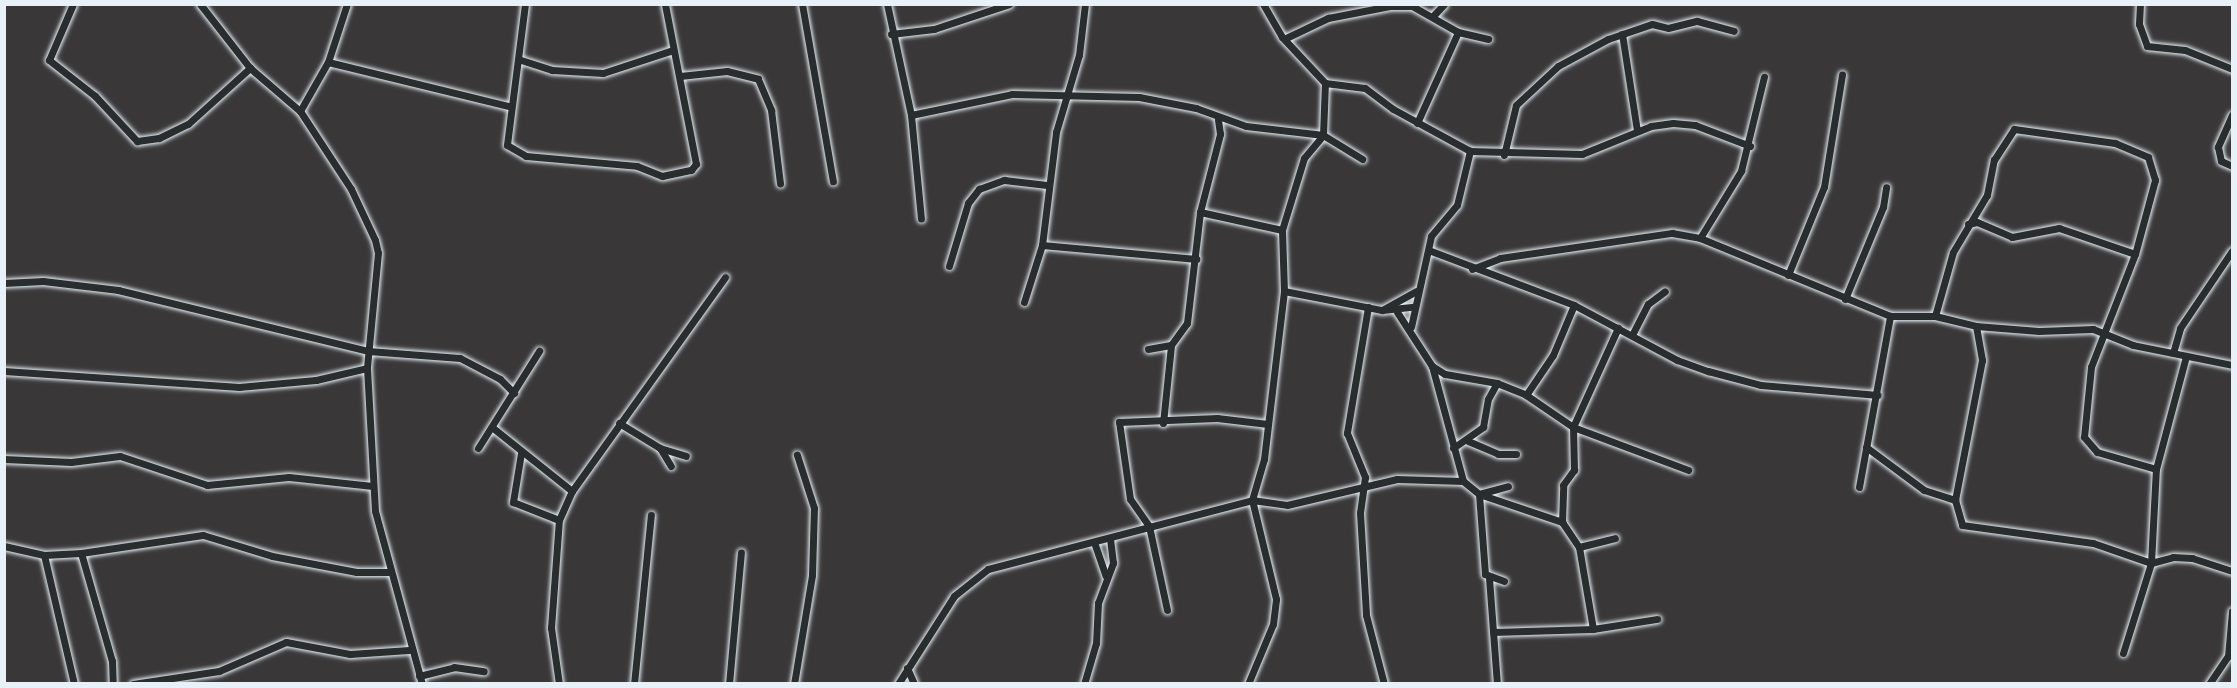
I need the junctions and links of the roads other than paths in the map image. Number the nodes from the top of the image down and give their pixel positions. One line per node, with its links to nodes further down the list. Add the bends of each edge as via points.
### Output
1 (73, 4): 23 (street, via 49,60 95,96 137,141 159,138 189,124)
2 (200, 4): 23 (street)
3 (347, 4): 22 (street)
4 (525, 4): 21 (street)
5 (665, 4): 20 (street)
6 (802, 4): 43 (street)
7 (887, 4): 16 (street)
8 (1009, 4): 16 (street, via 934,29)
9 (1085, 4): 29 (street)
10 (1263, 4): 18 (street)
11 (1444, 4): 13 (street)
12 (2140, 4): 24 (street, via 2139,24 2147,46 2185,50)
13 (1433, 16): 15 (street); 18 (street, via 1412,6 1380,7 1328,18)
14 (1734, 31): 17 (street, via 1697,21 1668,28 1652,24)
15 (1458, 32): 19 (street); 35 (street)
16 (891, 34): 32 (street)
17 (1622, 34): 36 (street); 40 (street, via 1558,66 1516,105)
18 (1286, 38): 28 (street)
19 (1488, 39)
20 (670, 51): 21 (street, via 603,73 552,70); 26 (street)
21 (521, 60): 30 (street)
22 (328, 62): 30 (street); 31 (street)
23 (250, 68): 31 (street)
24 (2232, 69)
25 (1842, 74): 59 (street, via 1824,187)
26 (680, 76): 30 (street, via 696,164 691,170 662,176 637,166 513,152 507,146); 44 (street, via 727,71 758,79 771,110)
27 (1764, 77): 38 (street)
28 (1325, 83): 35 (street, via 1365,88); 37 (street)
29 (1068, 92): 32 (street, via 1012,94); 34 (street, via 1167,101 1196,108); 45 (street)
30 (509, 106)
31 (300, 111): 81 (street, via 351,189 376,244)
32 (911, 115): 48 (street)
33 (2232, 115): 42 (street, via 2218,147 2221,161)
34 (1218, 120): 37 (street); 47 (street, via 1220,134)
35 (1417, 123): 39 (street)
36 (1637, 131): 38 (street, via 1651,126 1695,125); 40 (street, via 1582,154)
37 (1323, 135): 41 (street); 50 (street, via 1304,158)
38 (1750, 146): 51 (street, via 1741,171)
39 (1470, 151): 40 (street); 53 (street, via 1457,205 1434,229)
40 (1504, 155)
41 (1362, 159)
42 (2232, 165)
43 (833, 181)
44 (780, 183)
45 (1047, 185): 52 (street); 57 (street, via 1004,180 979,189 968,203)
46 (1886, 187): 65 (street, via 1883,207)
47 (1200, 212): 50 (street); 56 (street)
48 (921, 219)
49 (1968, 224): 55 (street, via 1977,222 2012,237 2059,228); 55 (street, via 1987,195 1994,160 2014,129 2115,143 2148,157 2155,180); 73 (street, via 1953,252)
50 (1282, 230): 62 (street)
51 (1700, 238): 58 (street, via 1672,233 1500,258); 59 (street)
52 (1042, 245): 56 (street); 66 (street)
53 (1431, 251): 58 (street); 63 (street)
54 (2232, 251): 83 (street, via 2180,328)
55 (2135, 254): 77 (street)
56 (1196, 259): 79 (street, via 1187,323)
57 (950, 266)
58 (1472, 269): 67 (street)
59 (1788, 275): 65 (street)
60 (725, 277): 95 (street)
61 (4, 283): 81 (street, via 43,281 118,290)
62 (1284, 291): 68 (street); 97 (street)
63 (1416, 291): 69 (street); 70 (street)
64 (1665, 291): 78 (street, via 1648,304)
65 (1845, 299): 72 (street)
66 (1024, 302)
67 (1574, 305): 76 (street); 93 (street, via 1553,355)
68 (1368, 307): 70 (street); 115 (street, via 1347,433 1365,477)
69 (1412, 308): 71 (street); 75 (street)
70 (1382, 310): 71 (street)
71 (1397, 312): 75 (street)
72 (1890, 316): 73 (street); 94 (street)
73 (1935, 316): 74 (street)
74 (1976, 326): 77 (street); 121 (street, via 1982,360)
75 (1411, 327): 86 (street)
76 (1617, 328): 78 (street); 98 (street)
77 (2102, 333): 83 (street, via 2133,345); 111 (street, via 2091,368 2084,437 2097,452)
78 (1632, 335): 94 (street, via 1677,360 1761,385)
79 (1171, 345): 80 (street); 96 (street)
80 (1148, 349)
81 (368, 351): 87 (street); 92 (street, via 460,358 500,380)
82 (539, 351): 92 (street)
83 (2174, 352): 84 (street)
84 (2186, 356): 85 (street); 111 (street)
85 (2232, 365)
86 (1432, 366): 89 (street); 90 (street)
87 (366, 368): 88 (street, via 316,380 239,387); 114 (street)
88 (4, 371)
89 (1445, 374): 90 (street); 91 (street)
90 (1439, 383): 104 (street)
91 (1497, 383): 93 (street); 100 (street, via 1488,399 1483,427)
92 (514, 393): 99 (street)
93 (1526, 395): 98 (street)
94 (1878, 395): 101 (street)
95 (619, 423): 103 (street); 118 (street)
96 (1163, 423): 97 (street, via 1217,418); 125 (street, via 1119,422 1130,499)
97 (1268, 424): 120 (street)
98 (1573, 427): 112 (street); 124 (street, via 1574,470 1563,485)
99 (494, 428): 102 (street); 105 (street)
100 (1468, 441): 104 (street); 106 (street, via 1498,454)
101 (1866, 447): 117 (street); 121 (street, via 1924,490)
102 (478, 448)
103 (660, 448): 108 (street); 110 (street)
104 (1453, 448): 113 (street)
105 (520, 453): 118 (street, via 560,477); 123 (street, via 513,502)
106 (1516, 454)
107 (797, 455): 157 (street, via 814,508 812,575)
108 (686, 456)
109 (4, 459): 114 (street, via 71,462 120,456 207,485 289,477)
110 (671, 466)
111 (2156, 469): 134 (street)
112 (1688, 470)
113 (1463, 482): 115 (street, via 1397,479); 119 (street)
114 (373, 486): 136 (street)
115 (1364, 486): 120 (street, via 1287,505); 162 (street, via 1360,513 1366,615)
116 (1508, 486): 119 (street)
117 (1859, 486)
118 (572, 491): 123 (street)
119 (1479, 495): 124 (street); 138 (street, via 1484,569)
120 (1252, 500): 125 (street); 161 (street, via 1276,599 1273,624)
121 (1955, 500): 134 (street, via 1962,525 2093,543)
122 (651, 515): 155 (street)
123 (559, 520): 154 (street, via 551,628)
124 (1562, 522): 130 (street)
125 (1149, 526): 127 (street); 140 (street)
126 (1615, 538): 130 (street)
127 (1110, 540): 128 (street); 137 (street, via 1113,563)
128 (1094, 543): 137 (street); 148 (street, via 988,569 971,579 954,596)
129 (4, 546): 133 (street)
130 (1579, 547): 143 (street)
131 (81, 553): 133 (street); 136 (street, via 203,535 272,556 357,572); 152 (street, via 112,661)
132 (741, 553): 156 (street)
133 (44, 555): 151 (street)
134 (2151, 563): 135 (street, via 2183,558); 146 (street)
135 (2232, 571)
136 (390, 572): 145 (street)
137 (1106, 576): 160 (street)
138 (1489, 578): 139 (street); 144 (street)
139 (1504, 581)
140 (1167, 609)
141 (2232, 611): 147 (street)
142 (1657, 619): 143 (street)
143 (1593, 629): 144 (street)
144 (1493, 632): 163 (street)
145 (409, 650): 150 (street); 153 (street, via 350,654 286,642 219,671)
146 (2123, 653)
147 (2230, 656): 164 (street)
148 (907, 668): 158 (street); 159 (street)
149 (483, 671): 150 (street, via 454,667)
150 (420, 680)
151 (74, 684)
152 (113, 684)
153 (133, 684)
154 (559, 684)
155 (634, 684)
156 (729, 684)
157 (794, 684)
158 (898, 684)
159 (914, 684)
160 (1084, 684)
161 (1248, 684)
162 (1384, 684)
163 (1497, 684)
164 (2209, 684)

